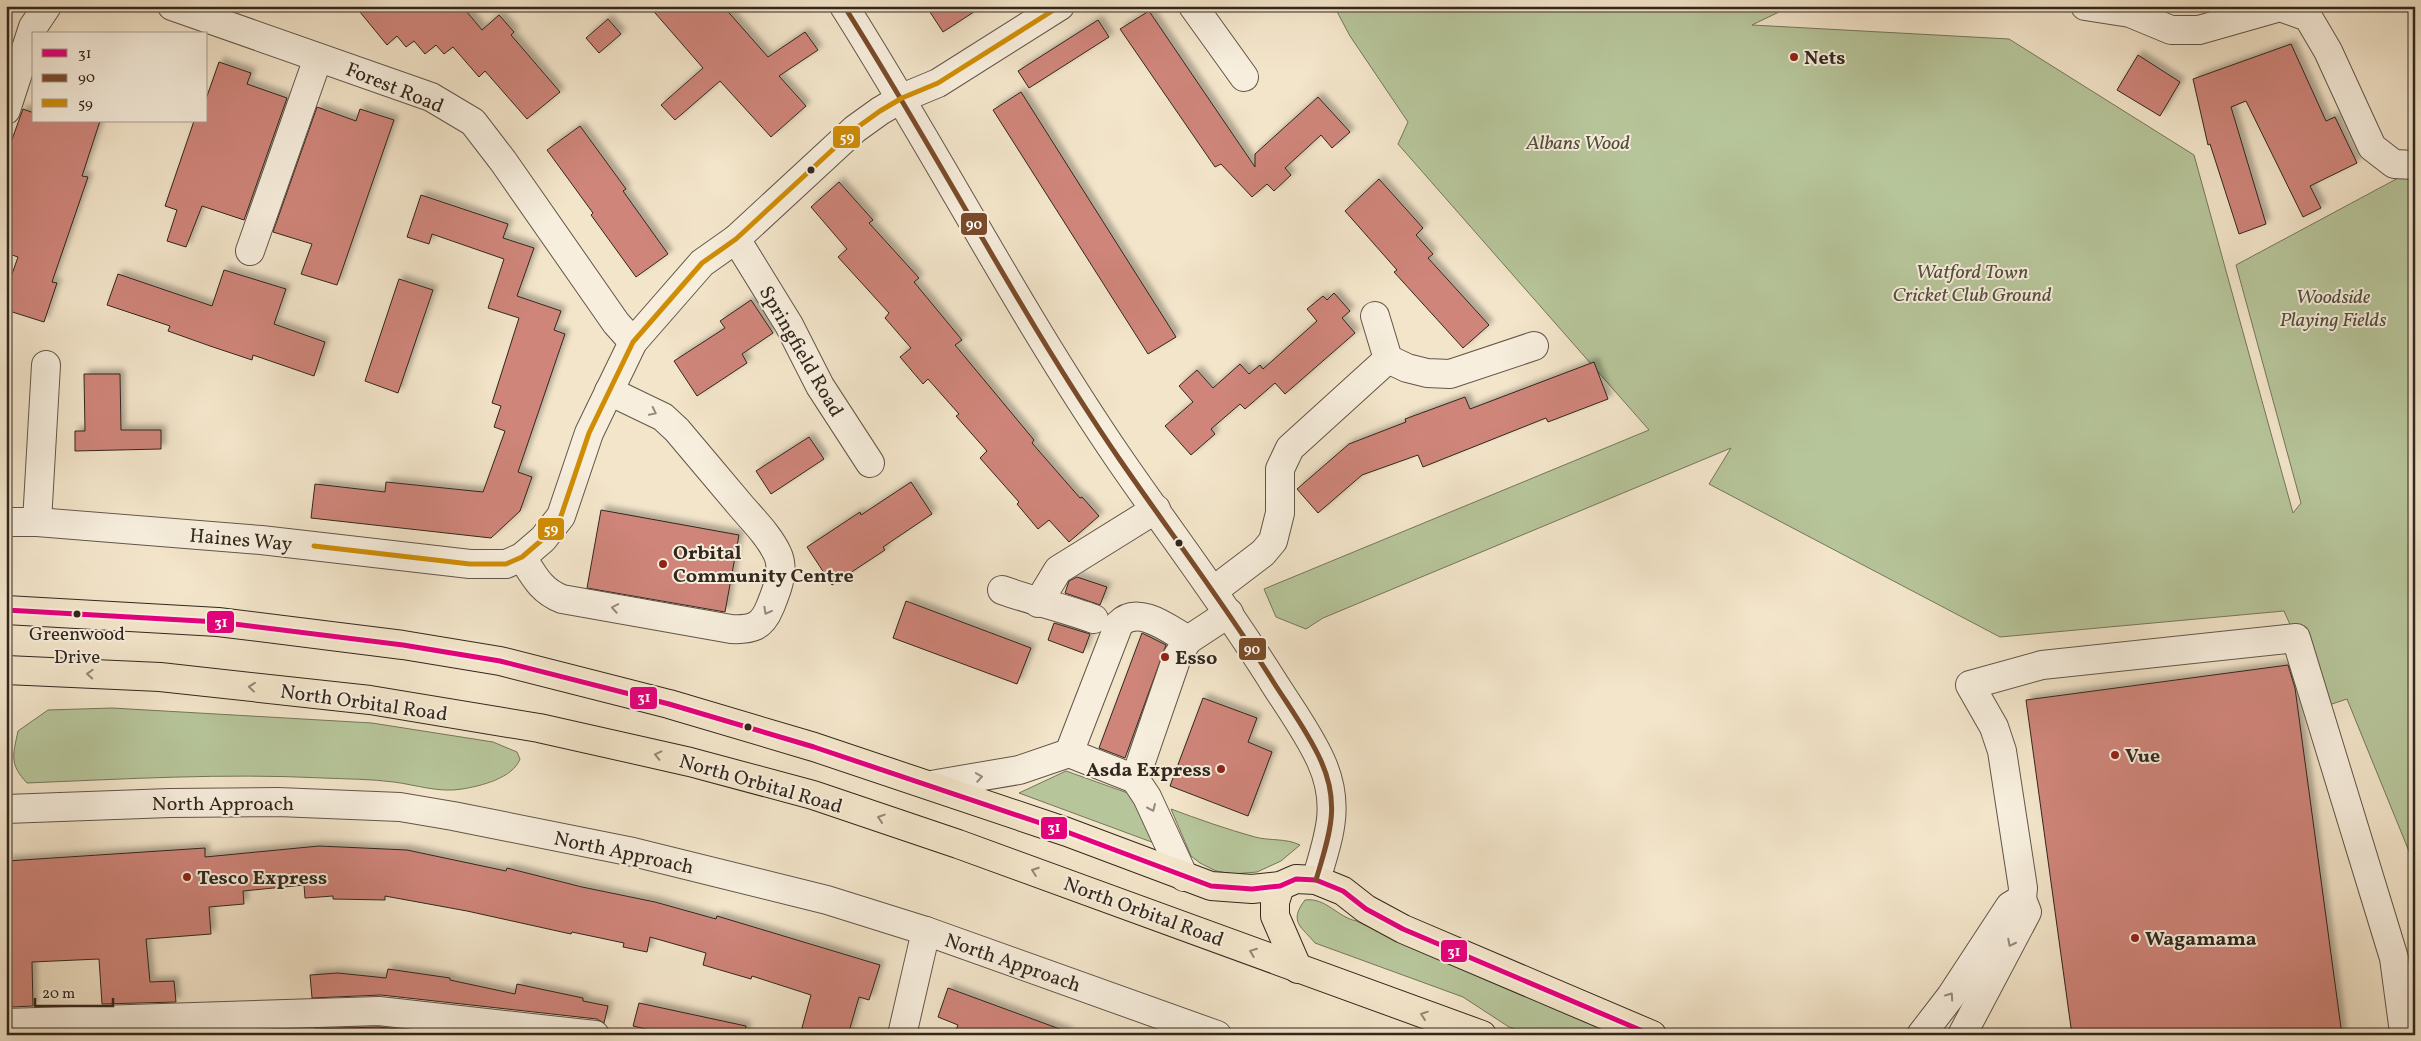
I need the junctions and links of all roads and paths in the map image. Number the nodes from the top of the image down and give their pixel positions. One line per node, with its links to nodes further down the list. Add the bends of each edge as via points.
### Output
1 (47, 6): 12 (street, via 33,26)
2 (172, 6): 8 (street, Forest Road)
3 (844, 6): 11 (street)
4 (1060, 6): 11 (street, Haines Way, via 938,83)
5 (1194, 6): 10 (street)
6 (2085, 6): 7 (street, via 2130,13 2171,30 2199,30 2280,7)
7 (2302, 9): 13 (street, via 2328,51 2372,146 2394,164)
8 (220, 14): 9 (street, Forest Road)
9 (318, 58): 15 (street); 17 (street, Forest Road, via 431,97 473,122 616,322)
10 (1244, 76)
11 (902, 98): 14 (street, Haines Way, via 855,129); 23 (street, via 1037,330 1120,460)
12 (6, 110)
13 (2415, 165)
14 (736, 239): 17 (street, Haines Way, via 702,263); 22 (street, Springfield Road, via 789,325 820,386)
15 (250, 251)
16 (1375, 316): 19 (street)
17 (634, 342): 21 (street, Haines Way)
18 (1534, 346): 19 (street, via 1450,374 1427,373)
19 (1388, 359): 28 (street, via 1290,448 1280,469 1280,513 1273,541 1263,553)
20 (46, 365): 25 (street)
21 (609, 391): 26 (street, Haines Way, via 589,433 561,516 543,539); 26 (street, one-way to 26, via 662,417 677,430 766,536 779,556 780,572 768,613 757,626 745,630 562,599 548,594 538,584)
22 (870, 463)
23 (1156, 509): 28 (street); 29 (street, via 1058,570)
24 (6, 522): 25 (street, Haines Way)
25 (37, 522): 26 (street, Haines Way, via 261,540 470,564 506,564)
26 (522, 557)
27 (1002, 590): 29 (street)
28 (1214, 591): 31 (street)
29 (1038, 603): 32 (street, via 1058,606)
30 (6, 610): 37 (highway, via 218,622 404,645 500,662 669,704)
31 (1229, 613): 33 (street); 40 (street, via 1322,762 1334,798)
32 (1094, 619)
33 (1188, 640): 35 (street, via 1135,614 1125,618 1119,624); 36 (street, via 1178,657)
34 (6, 670): 44 (highway, North Orbital Road, one-way to 34, via 958,844 813,795 690,762 539,728 370,700 160,677)
35 (1069, 753): 36 (street); 37 (street, one-way to 35, via 1019,770)
36 (1135, 779): 39 (street, one-way to 39, via 1147,797)
37 (931, 785): 39 (highway)
38 (6, 809): 43 (street, North Approach, via 278,802 400,807 633,852 827,900)
39 (1184, 877): 41 (highway, via 1232,889)
40 (1316, 880): 41 (highway, via 1296,879); 52 (highway, via 1342,891 1366,909 1403,929)
41 (1280, 886): 44 (highway, via 1275,916)
42 (2022, 898): 46 (street, via 2002,751 1994,727 1970,684 2042,665 2296,638 2394,958); 53 (street, one-way to 42, via 2010,906); 54 (street, one-way to 54, via 2027,912)
43 (926, 931): 50 (street); 51 (street, North Approach)
44 (1298, 969): 48 (highway, North Orbital Road, one-way to 44)
45 (6, 1023): 47 (street)
46 (2403, 1025)
47 (116, 1028): 49 (street, via 379,1011)
48 (1475, 1033)
49 (595, 1035)
50 (902, 1035)
51 (1217, 1035)
52 (1652, 1035)
53 (1921, 1035)
54 (1962, 1035)

